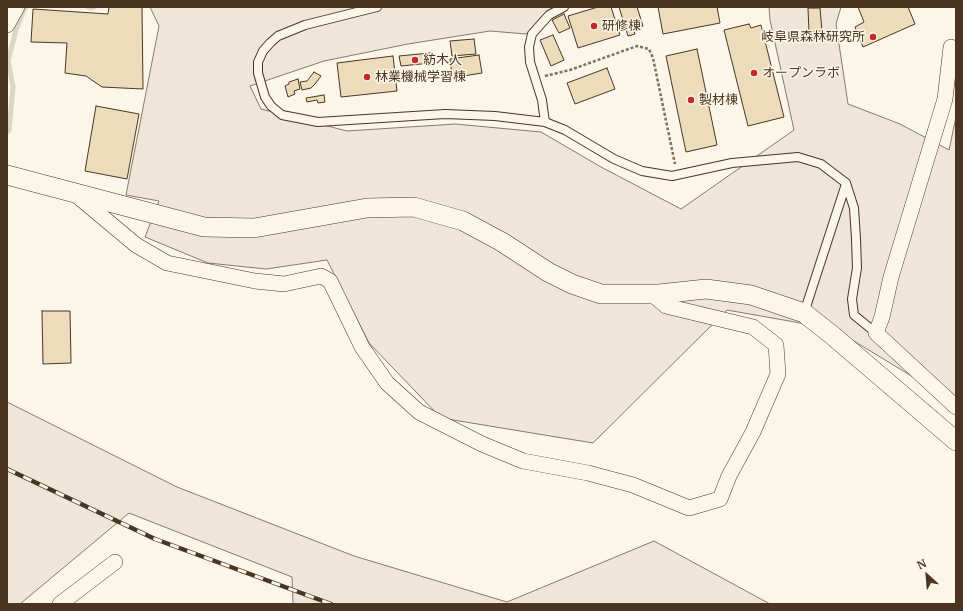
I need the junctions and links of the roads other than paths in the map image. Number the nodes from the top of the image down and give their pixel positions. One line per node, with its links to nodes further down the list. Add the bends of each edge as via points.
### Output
1 (17, 7): 4 (street)
2 (377, 7): 6 (lane, via 305,25 283,34 270,43 258,62 258,73 265,97 271,106 282,114 318,122 445,114)
3 (564, 7): 6 (lane, via 549,15 532,34 529,46 530,62 542,100)
4 (7, 25)
5 (951, 47): 12 (street, via 945,99)
6 (545, 122): 8 (lane, via 642,171 672,176 732,163 798,157 821,164)
7 (7, 175): 9 (street)
8 (846, 183): 11 (lane); 12 (lane, via 854,208 856,239 852,299 854,316)
9 (75, 193): 10 (street, via 204,227 254,228 367,208 414,207 463,221 572,284 601,294); 10 (street, via 136,245 167,263 284,284 322,276 330,281 362,347 387,383 419,412 482,444 523,461 588,473 633,485 690,508 720,499 778,374 776,346 753,326 666,306)
10 (652, 294): 11 (street, via 706,289 751,295)
11 (804, 313): 14 (street)
12 (876, 333): 13 (street)
13 (956, 406)
14 (956, 440)
15 (115, 562): 16 (street)
16 (60, 604)

